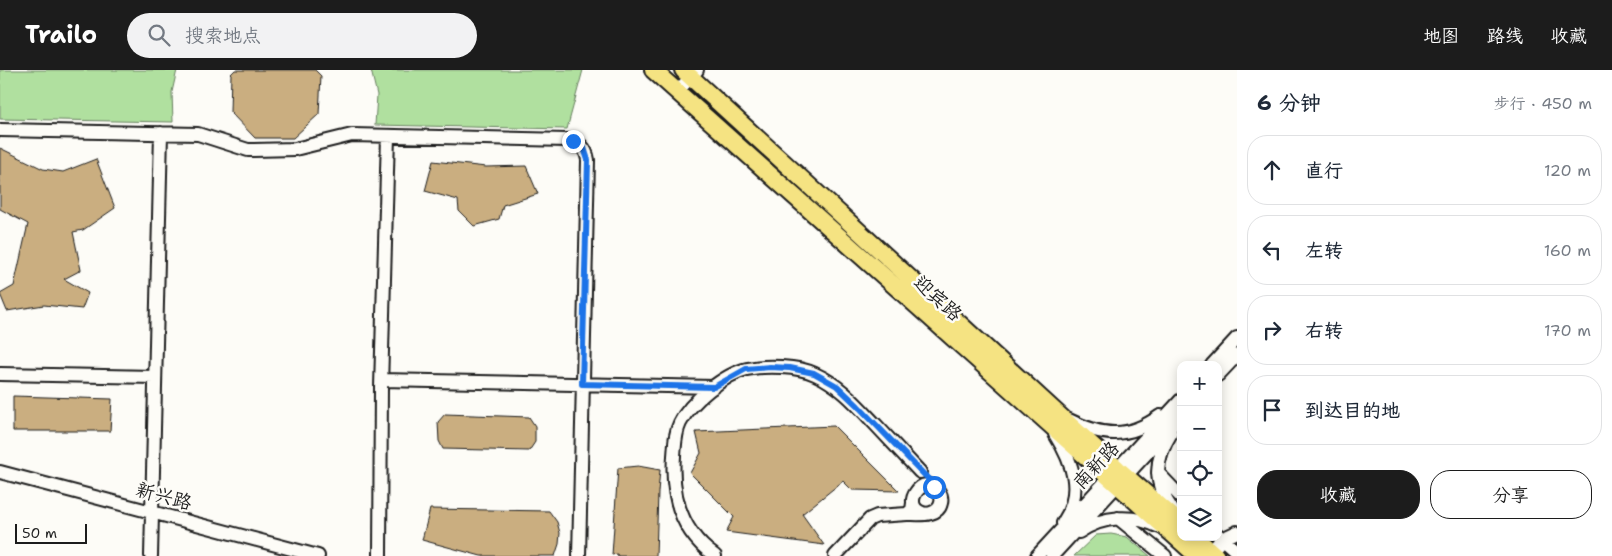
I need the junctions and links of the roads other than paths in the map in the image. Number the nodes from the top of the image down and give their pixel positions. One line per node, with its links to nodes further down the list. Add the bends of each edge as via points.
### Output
1 (653, 70): 3 (main road, 迎宾路)
2 (690, 72): 3 (street); 19 (main road, 迎宾路)
3 (677, 92): 19 (main road, 迎宾路)
4 (0, 130): 5 (street)
5 (162, 133): 6 (street, via 198,134 248,150 295,149 352,136); 12 (street)
6 (388, 136): 13 (street); 14 (street, via 567,140 584,148 588,160)
7 (1237, 338): 9 (street)
8 (1237, 355): 10 (street)
9 (1216, 361)
10 (1222, 371)
11 (0, 374): 12 (street)
12 (155, 378): 28 (street)
13 (382, 380): 14 (street); 39 (street)
14 (582, 384): 15 (street); 40 (street)
15 (714, 387): 21 (street, via 746,369 770,367 814,373 837,386); 41 (street, via 698,400 680,423 675,437 673,470 674,488 685,522 699,543)
16 (1177, 411): 19 (street, via 1131,432 1115,434)
17 (1177, 413): 23 (street, 南新路)
18 (1177, 417): 22 (street, via 1161,454)
19 (1055, 420): 23 (main road, 迎宾路); 36 (street, via 1072,465 1074,494)
20 (0, 472): 28 (street, 新兴路)
21 (920, 472): 24 (street); 25 (street)
22 (1158, 473): 26 (street); 30 (street, via 1164,499)
23 (1118, 477): 30 (main road, 迎宾路); 36 (street, 南新路)
24 (919, 488): 25 (street, via 930,485); 27 (street)
25 (938, 489): 27 (street, via 941,505 935,512 927,514)
26 (1180, 496)
27 (910, 508): 42 (street, via 870,519)
28 (152, 512): 37 (street); 38 (street, 新兴路)
29 (1118, 518): 30 (street); 36 (street, via 1090,525); 43 (street)
30 (1177, 526)
31 (1237, 532): 34 (street)
32 (1200, 541): 34 (main road, 迎宾路)
33 (1201, 541): 34 (main road)
34 (1212, 549): 35 (street)
35 (1237, 552)
36 (1047, 554)
37 (151, 556)
38 (318, 556)
39 (380, 556)
40 (579, 556)
41 (715, 556)
42 (834, 556)
43 (1165, 556)

